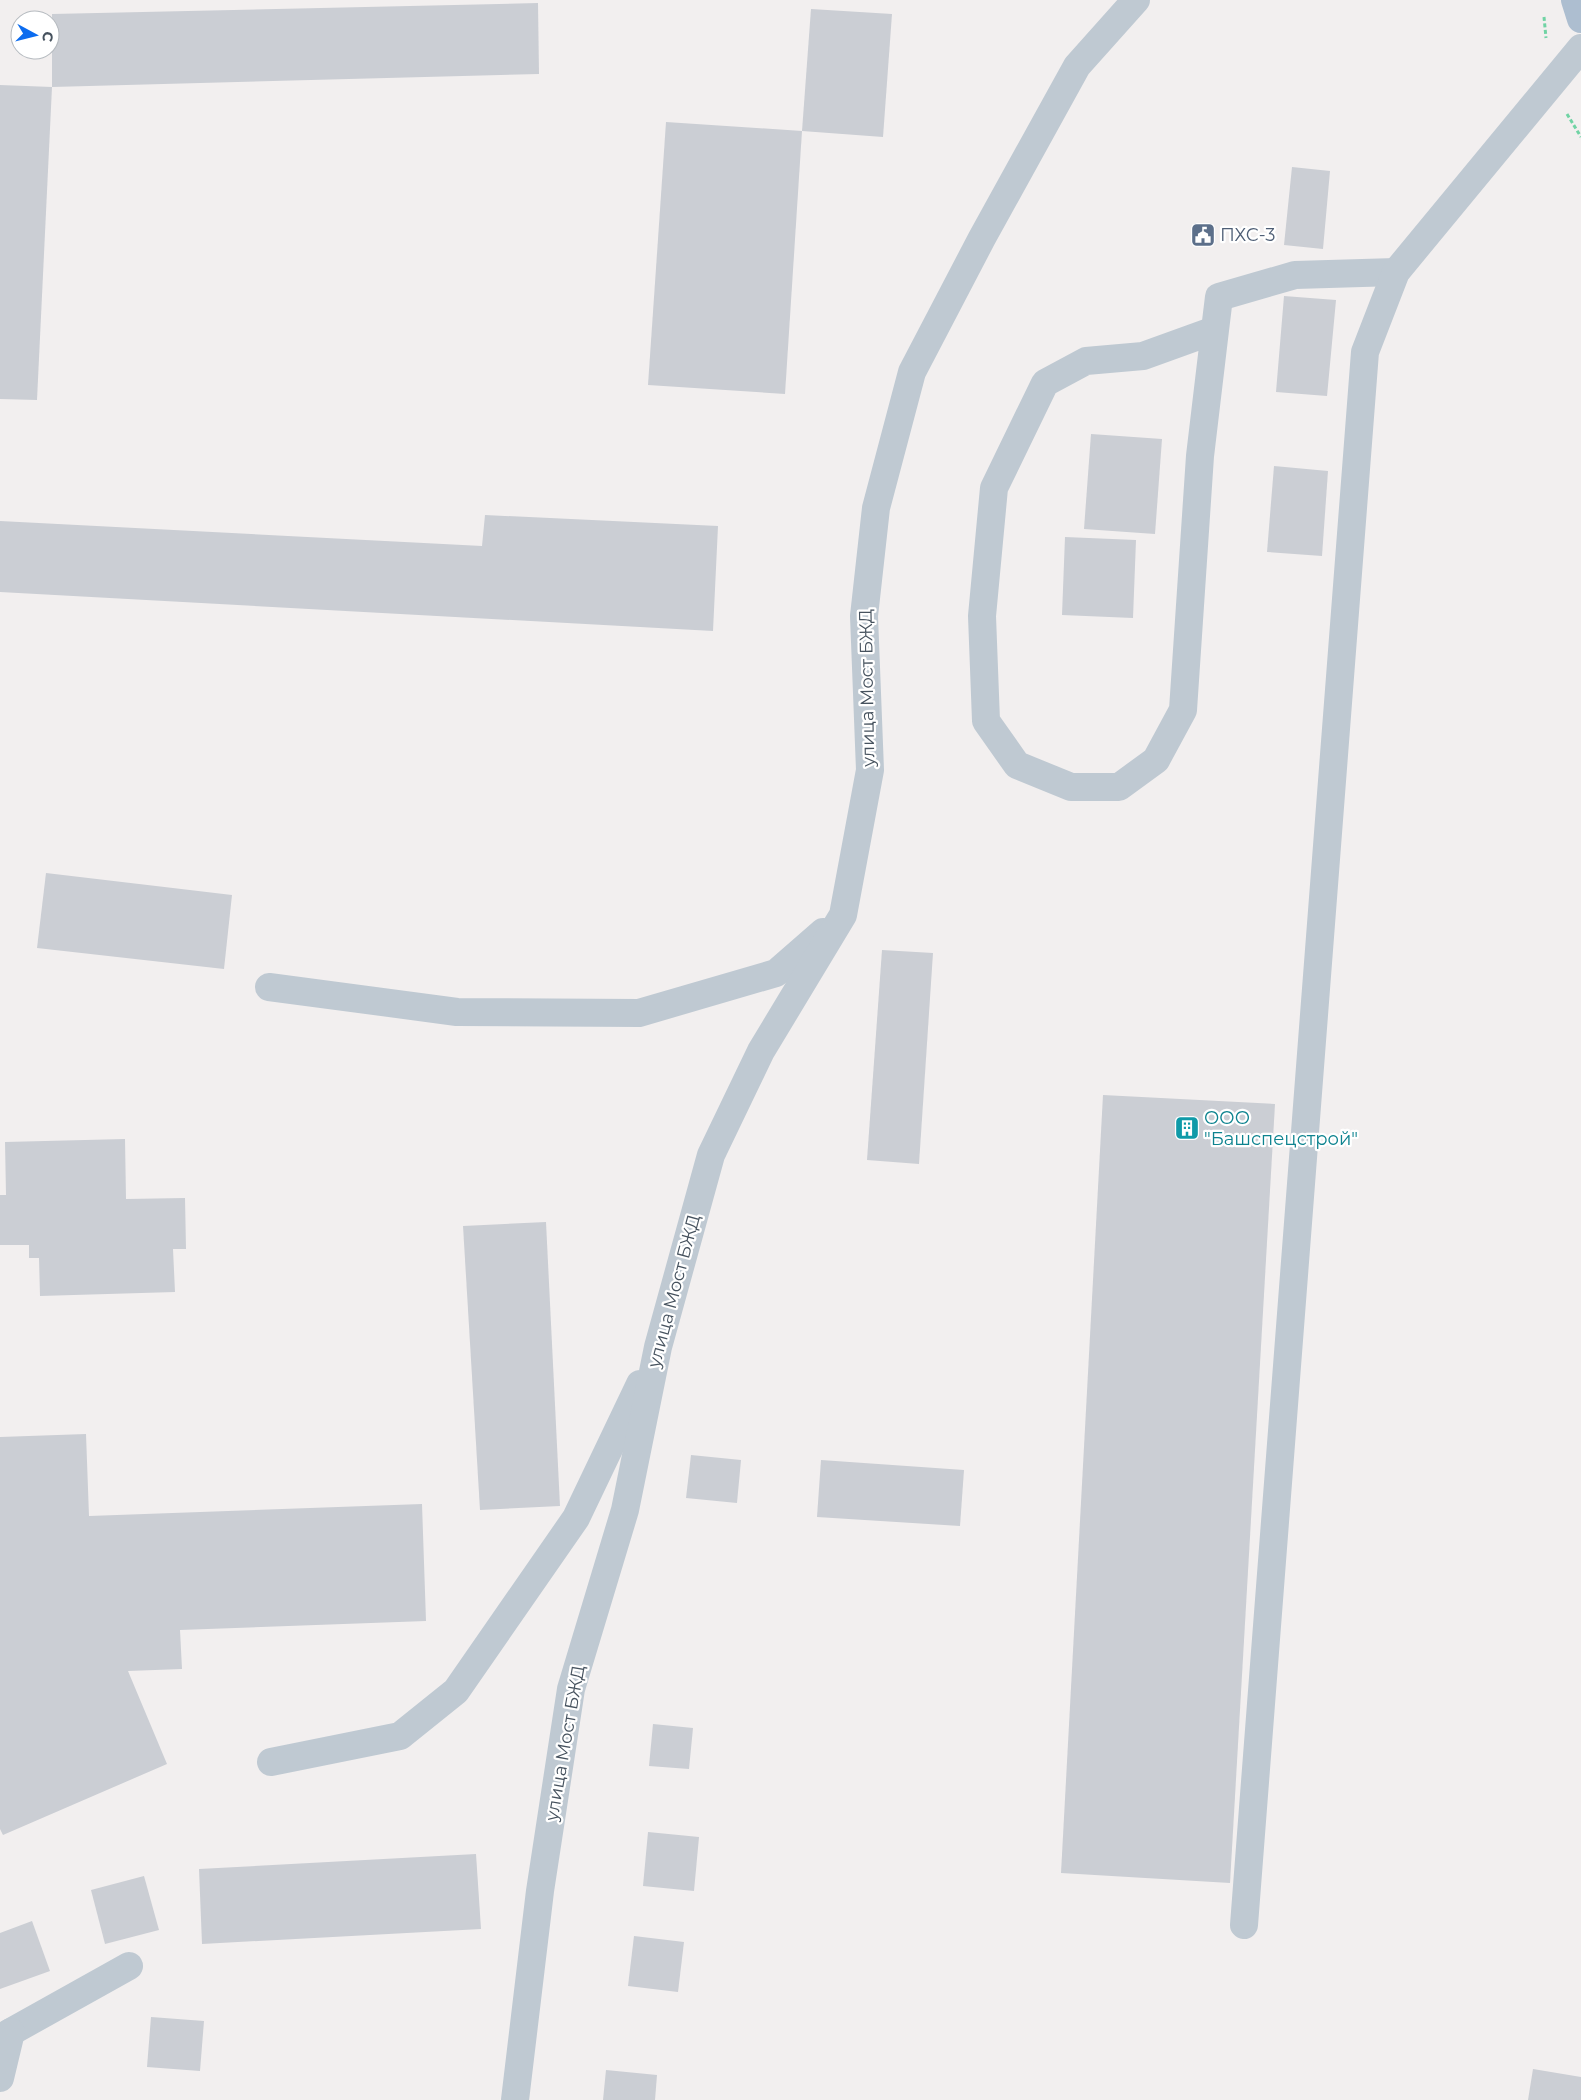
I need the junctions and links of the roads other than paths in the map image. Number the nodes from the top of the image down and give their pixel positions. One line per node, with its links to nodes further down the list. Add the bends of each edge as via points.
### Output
1 (1136, 0): 7 (street, улица Мост БЖД, via 1077,66 912,372 876,508 864,616 870,770)
2 (1575, 0): 3 (main road)
3 (1581, 20)
4 (1581, 48): 5 (street)
5 (1396, 272): 6 (street, via 1295,275 1219,297); 11 (street, via 1365,352)
6 (1215, 330): 6 (street, via 1200,456 1183,710 1156,760 1119,786 1071,787 1017,766 986,720 982,616 994,488 1045,382 1086,361 1143,356)
7 (843, 915): 8 (street, via 776,973 639,1012 456,1012); 9 (street, улица Мост БЖД, via 762,1051 712,1155)
8 (270, 987)
9 (658, 1347): 10 (street, via 576,1518 456,1691 400,1736); 15 (street, улица Мост БЖД, via 624,1510 571,1689 540,1891)
10 (271, 1762)
11 (1244, 1925)
12 (129, 1966): 13 (street)
13 (6, 2035): 14 (street)
14 (0, 2078)
15 (515, 2100)

